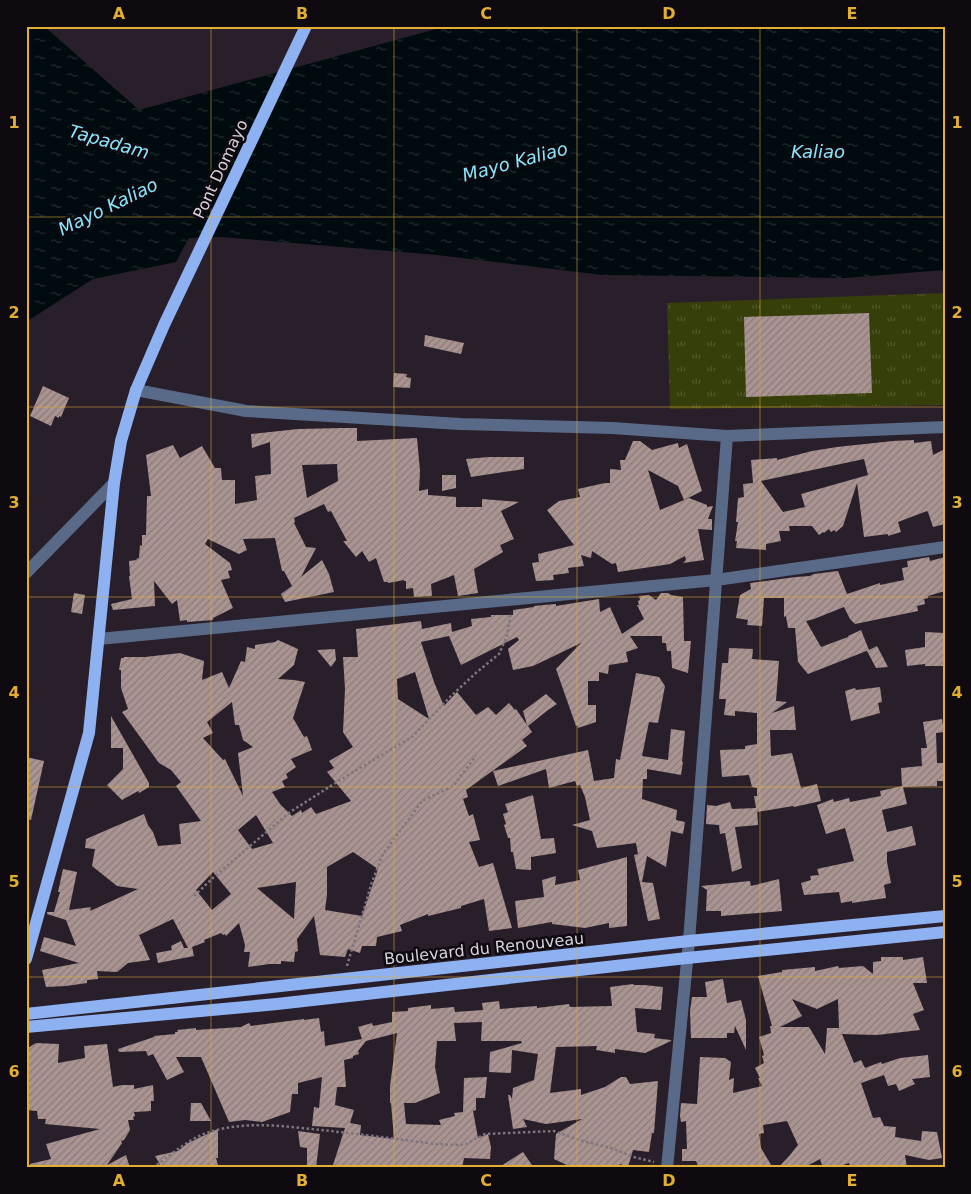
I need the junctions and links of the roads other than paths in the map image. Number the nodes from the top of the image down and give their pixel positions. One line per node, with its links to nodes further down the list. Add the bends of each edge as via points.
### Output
1 (306, 26): 2 (main road, Pont Domayo)
2 (136, 390): 4 (street, via 246,411); 5 (main road, Pont Domayo, via 121,440)
3 (945, 427): 4 (street)
4 (727, 436): 8 (street)
5 (114, 483): 7 (street); 9 (main road, Pont Domayo)
6 (945, 547): 8 (street)
7 (26, 573)
8 (716, 580): 9 (street); 12 (street)
9 (98, 640): 14 (main road, Pont Domayo, via 89,733)
10 (945, 916): 12 (main road, Boulevard du Renouveau)
11 (945, 932): 13 (main road, Boulevard du Renouveau)
12 (689, 941): 13 (street); 15 (main road, Boulevard du Renouveau)
13 (687, 958): 16 (main road, Boulevard du Renouveau, via 276,1004); 17 (street)
14 (26, 959)
15 (26, 1014)
16 (26, 1027)
17 (667, 1167)

